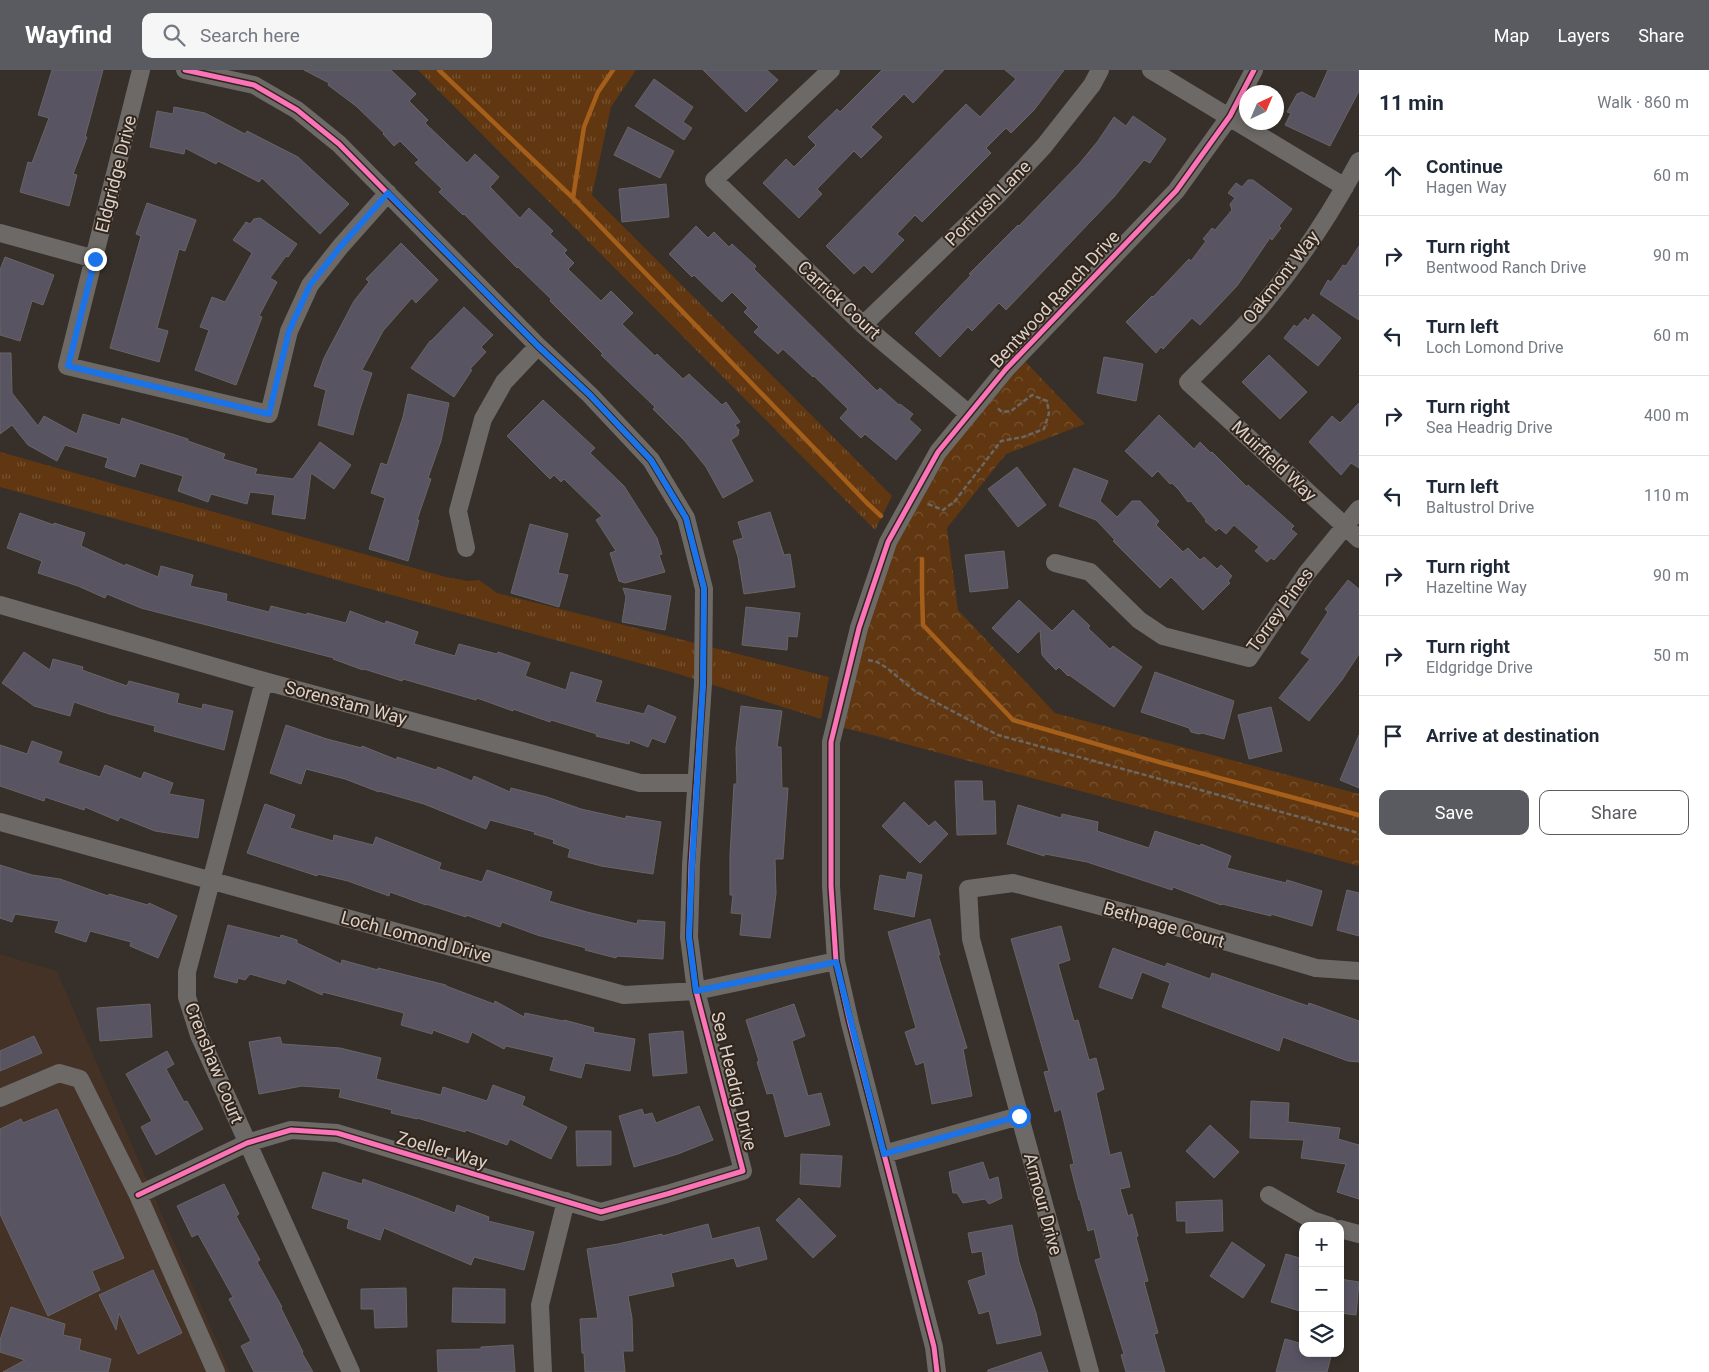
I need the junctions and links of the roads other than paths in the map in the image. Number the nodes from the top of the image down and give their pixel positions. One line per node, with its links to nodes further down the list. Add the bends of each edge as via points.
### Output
1 (142, 70): 12 (street, Eldgridge Drive)
2 (185, 70): 10 (street, Sea Headrig Drive, via 254,86 297,110 340,144)
3 (1100, 70): 13 (street, Portrush Lane, via 1044,146)
4 (1151, 70): 7 (street)
5 (1254, 70): 7 (street, Bentwood Ranch Drive)
6 (828, 71): 13 (street, Carrick Court, via 714,180)
7 (1230, 116): 9 (street); 16 (street, Bentwood Ranch Drive, via 1176,191 1006,369)
8 (1359, 161): 9 (street, Oakmont Way)
9 (1345, 187): 15 (street, Oakmont Way, via 1306,247 1253,316)
10 (388, 193): 12 (street, Eldgridge Drive, via 310,285 289,331 269,414 68,366); 14 (street, Sea Headrig Drive)
11 (0, 232): 12 (street)
12 (95, 259)
13 (863, 325): 16 (street, Carrick Court)
14 (538, 346): 20 (street, via 504,382 483,419 458,512); 24 (street, Sea Headrig Drive, via 651,460 686,518 704,588 703,684)
15 (1188, 382): 18 (street, Muirfield Way)
16 (968, 414): 28 (street, Bentwood Ranch Drive, via 938,452 888,542 859,628 831,742 831,886)
17 (1359, 510): 18 (street, Torrey Pines)
18 (1344, 526): 19 (street, Muirfield Way); 21 (street, Torrey Pines, via 1306,574 1249,658 1162,636 1139,620 1090,572)
19 (1359, 540)
20 (466, 548)
21 (1055, 563)
22 (0, 605): 23 (street, Sorenstam Way)
23 (264, 680): 24 (street, Sorenstam Way, via 640,783); 26 (street, Crenshaw Court)
24 (696, 783): 30 (street, Sea Headrig Drive, via 689,937)
25 (0, 822): 26 (street, Loch Lomond Drive)
26 (210, 880): 30 (street, Loch Lomond Drive, via 624,995); 33 (street, Crenshaw Court, via 187,972 187,997 199,1035)
27 (968, 889): 29 (street, Bethpage Court, via 1013,883 1316,968); 32 (street, Armour Drive, via 971,939)
28 (836, 962): 30 (street, Loch Lomond Drive); 34 (street, Bentwood Ranch Drive)
29 (1359, 971)
30 (696, 991): 35 (street, Sea Headrig Drive)
31 (0, 1098): 36 (street, via 59,1073 80,1079)
32 (1019, 1116): 34 (street); 46 (street, Armour Drive)
33 (247, 1143): 36 (street, Zoeller Way); 38 (street, Zoeller Way, via 291,1130 337,1133); 43 (street, Crenshaw Court)
34 (884, 1154): 45 (street, Bentwood Ranch Drive)
35 (743, 1171): 38 (street, Zoeller Way, via 601,1212)
36 (138, 1195): 42 (street)
37 (1269, 1195): 39 (street)
38 (566, 1201): 44 (street, via 540,1305)
39 (1318, 1222)
40 (1344, 1229): 41 (street)
41 (1359, 1234)
42 (216, 1372)
43 (351, 1372)
44 (542, 1372)
45 (938, 1372)
46 (1090, 1372)

